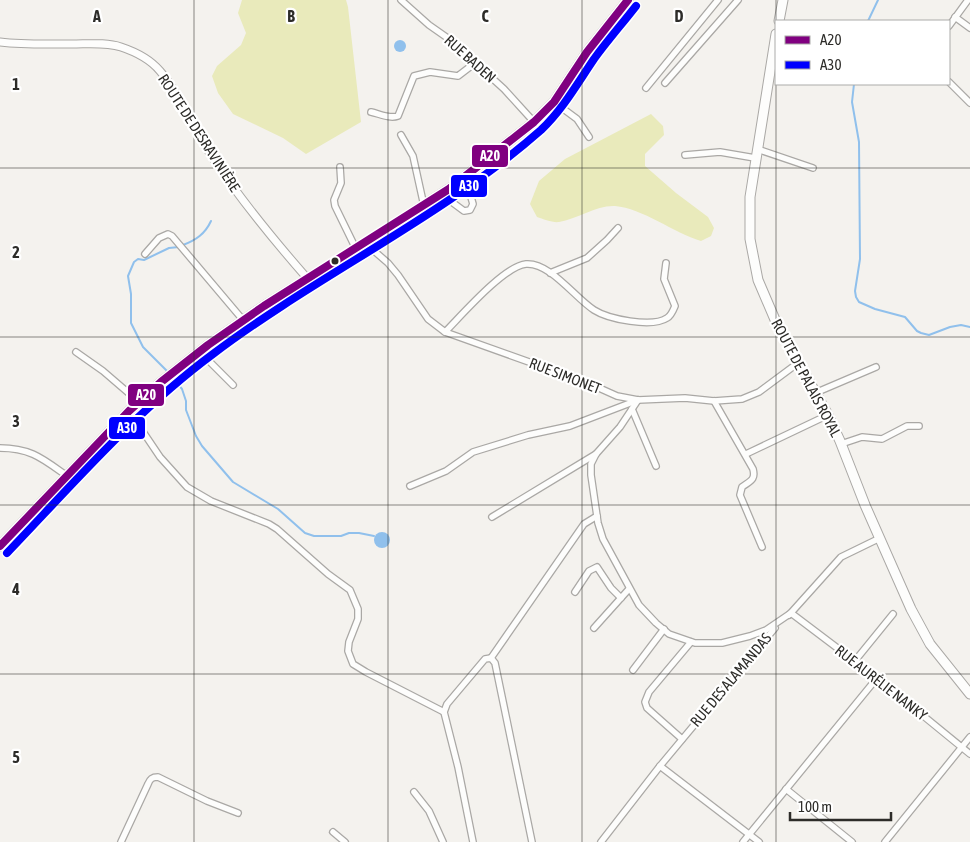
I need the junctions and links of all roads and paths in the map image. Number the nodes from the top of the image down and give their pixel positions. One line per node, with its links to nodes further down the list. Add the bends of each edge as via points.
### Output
1 (401, 0): 13 (street, RUE BADEN)
2 (628, 0): 17 (main road, via 587,52)
3 (718, 0): 16 (street)
4 (738, 0): 14 (street)
5 (783, 0): 8 (main road)
6 (968, 0): 7 (street)
7 (955, 17): 9 (street); 10 (street)
8 (779, 20)
9 (950, 24)
10 (970, 28)
11 (775, 40): 23 (main road, ROUTE DE PALAIS ROYAL)
12 (0, 42): 36 (street, ROUTE DE DESRAVINIÈRE, via 20,45 101,44 139,54 150,62 172,88 208,152 231,184)
13 (475, 63): 19 (street, via 458,76 430,72 414,76 396,117); 20 (street, RUE BADEN)
14 (665, 83)
15 (950, 83): 18 (street)
16 (646, 88)
17 (554, 102): 20 (main road); 22 (street, via 577,119)
18 (970, 103)
19 (371, 112)
20 (534, 122): 27 (main road)
21 (401, 135): 29 (street, via 413,156)
22 (589, 138)
23 (756, 154): 24 (street); 26 (street); 41 (main road, ROUTE DE PALAIS ROYAL, via 750,197 750,240 758,280)
24 (684, 155)
25 (340, 167): 32 (street, via 341,183 335,206)
26 (813, 168)
27 (465, 177): 28 (main road); 28 (street, via 473,204 470,210 464,211)
28 (441, 194): 29 (main road)
29 (424, 206): 31 (main road)
30 (618, 228): 35 (street, via 587,258)
31 (365, 243): 32 (main road); 38 (street, RUE SIMONET, via 392,268 428,319)
32 (356, 249): 36 (main road)
33 (145, 254): 37 (street, via 159,238 168,234 172,236)
34 (666, 263): 35 (street, via 664,278 675,306 668,318 657,322 642,323 593,310)
35 (550, 273): 38 (street, via 539,265 520,265 486,291)
36 (307, 278): 37 (main road)
37 (243, 320): 40 (main road)
38 (445, 332): 45 (street, RUE SIMONET, via 617,396)
39 (76, 352): 47 (street)
40 (200, 352): 43 (street); 47 (main road)
41 (798, 364): 44 (main road, ROUTE DE PALAIS ROYAL); 46 (street, RUE SIMONET, via 759,392 742,398)
42 (876, 367): 44 (street)
43 (233, 385)
44 (815, 393): 50 (main road, ROUTE DE PALAIS ROYAL)
45 (638, 400): 46 (street, RUE SIMONET, via 684,398); 48 (street); 58 (street, via 570,426 473,452 446,471)
46 (714, 401): 55 (street)
47 (139, 402): 49 (main road)
48 (632, 409): 54 (street); 56 (street)
49 (129, 412): 57 (main road); 77 (street, via 160,457 187,487 211,501 277,529 350,590 358,609 348,651 354,664)
50 (828, 415): 52 (main road, ROUTE DE PALAIS ROYAL); 55 (street)
51 (919, 426): 52 (street, via 907,426 882,439 862,437)
52 (841, 444): 61 (main road, ROUTE DE PALAIS ROYAL)
53 (0, 448): 57 (street, via 31,452)
54 (596, 454): 59 (street, via 591,464 591,475); 60 (street)
55 (746, 454): 63 (street, via 754,475 751,482 742,487 740,495)
56 (656, 466)
57 (67, 476): 62 (main road)
58 (410, 486)
59 (597, 516): 64 (street, via 603,539); 72 (street, via 584,524)
60 (492, 517)
61 (880, 538): 67 (street, RUE DES ALAMANDAS, via 840,558); 76 (main road, ROUTE DE PALAIS ROYAL, via 930,644)
62 (0, 546)
63 (762, 547)
64 (629, 589): 66 (street); 70 (street, via 639,605)
65 (575, 592): 66 (street, via 589,571 596,568)
66 (621, 598): 69 (street)
67 (791, 613): 71 (street, via 766,630 750,636 722,643); 73 (street, RUE AURÉLIE NANKY); 79 (street, RUE DES ALAMANDAS, via 765,637)
68 (893, 614): 73 (street)
69 (594, 628)
70 (664, 630): 71 (street); 74 (street)
71 (691, 642): 79 (street, via 645,702 647,708)
72 (493, 661): 77 (street, via 485,659); 92 (street)
73 (854, 662): 75 (street, RUE AURÉLIE NANKY)
74 (633, 670)
75 (877, 678): 80 (street, RUE AURÉLIE NANKY); 83 (street)
76 (970, 694)
77 (444, 712): 91 (street)
78 (970, 738): 80 (street)
79 (682, 739): 82 (street, RUE DES ALAMANDAS)
80 (962, 747): 81 (street, RUE AURÉLIE NANKY); 97 (street)
81 (970, 754)
82 (660, 766): 87 (street); 93 (street, RUE DES ALAMANDAS)
83 (786, 789): 87 (street); 96 (street)
84 (414, 792): 90 (street, via 429,810)
85 (238, 813): 88 (street, via 154,777 150,779)
86 (333, 832): 89 (street)
87 (749, 834): 94 (street); 95 (street)
88 (121, 842)
89 (345, 842)
90 (443, 842)
91 (473, 842)
92 (532, 842)
93 (602, 842)
94 (743, 842)
95 (758, 842)
96 (852, 842)
97 (885, 842)

